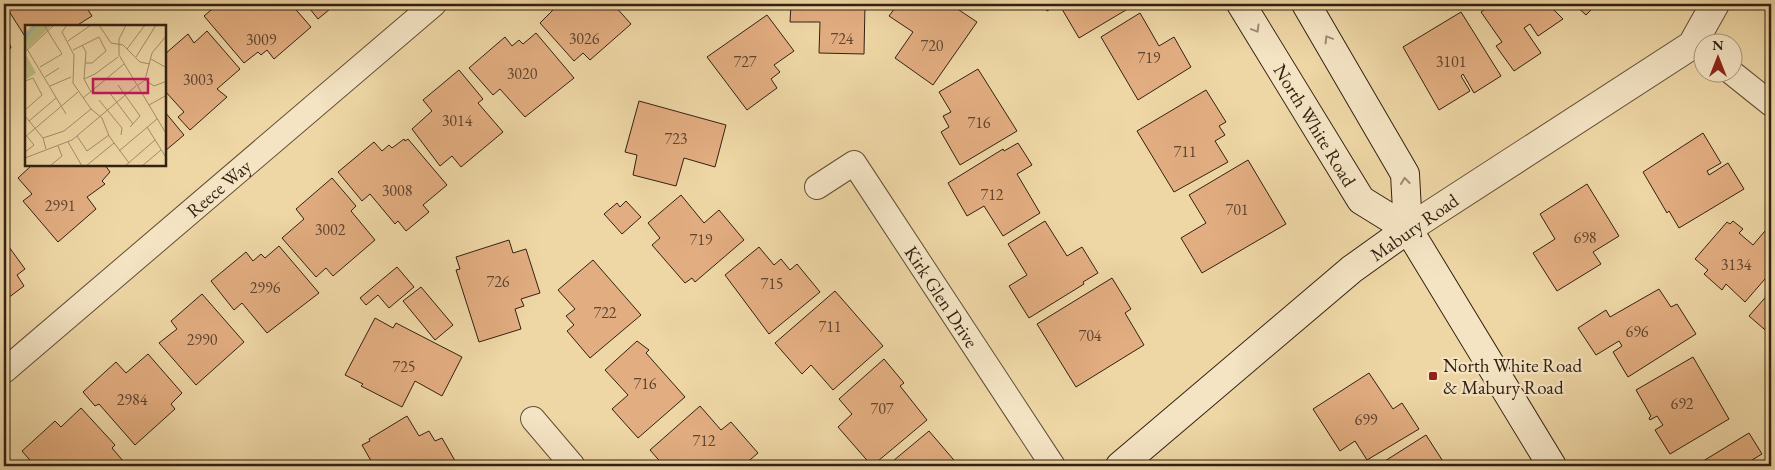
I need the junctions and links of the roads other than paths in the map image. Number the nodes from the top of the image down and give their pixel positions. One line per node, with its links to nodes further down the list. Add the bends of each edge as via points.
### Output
1 (434, 4): 11 (street, Reece Way)
2 (1241, 4): 10 (main road, North White Road, one-way to 10, via 1362,200)
3 (1306, 4): 10 (main road, North White Road, one-way to 3, via 1406,174)
4 (1715, 4): 5 (main road, Mabury Road)
5 (1704, 32)
6 (1692, 51): 10 (main road, Mabury Road)
7 (1742, 81): 8 (street)
8 (1771, 104)
9 (817, 187): 14 (street, Kirk Glen Drive, via 854,163)
10 (1408, 229): 15 (main road, Mabury Road, via 1352,269); 16 (main road, North White Road)
11 (4, 371)
12 (533, 419): 13 (street)
13 (573, 466)
14 (1053, 466)
15 (1120, 466)
16 (1552, 466)

